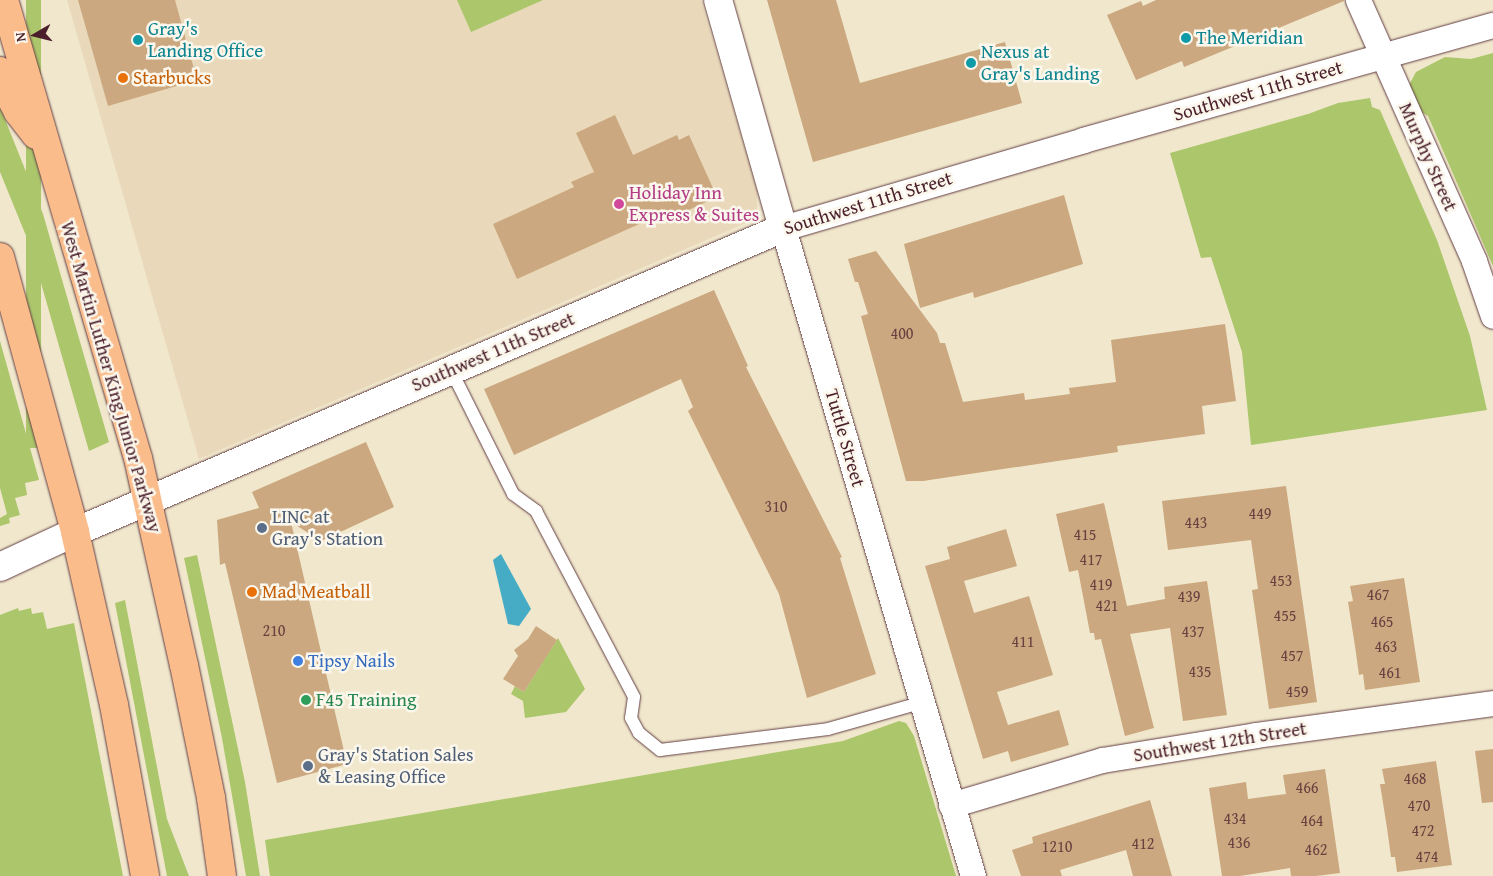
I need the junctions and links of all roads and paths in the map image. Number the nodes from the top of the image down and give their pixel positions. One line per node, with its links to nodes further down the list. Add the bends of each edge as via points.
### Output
1 (4, 0): 7 (main road, West Martin Luther King Junior Parkway)
2 (718, 0): 8 (street, Tuttle Street)
3 (1358, 0): 5 (street, Murphy Street)
4 (1493, 25): 5 (street, Southwest 11th Street)
5 (1382, 56): 8 (street, Southwest 11th Street); 10 (street, Murphy Street, via 1474,261)
6 (0, 71): 7 (main road, via 18,112)
7 (47, 148): 12 (main road, West Martin Luther King Junior Parkway)
8 (783, 228): 11 (street, Southwest 11th Street); 15 (street, Tuttle Street)
9 (0, 258): 13 (main road)
10 (1493, 316)
11 (451, 370): 12 (street, Southwest 11th Street); 15 (lane, via 513,494 536,511 634,697 631,718 639,733 660,750 828,729)
12 (149, 502): 13 (street, Southwest 11th Street); 19 (main road, West Martin Luther King Junior Parkway, via 188,684)
13 (75, 532): 14 (street, Southwest 11th Street); 18 (main road, via 114,705)
14 (0, 568)
15 (920, 703): 17 (street, Tuttle Street)
16 (1493, 703): 17 (street, Southwest 12th Street, via 1102,760)
17 (951, 805): 20 (street, Tuttle Street)
18 (145, 876)
19 (222, 876)
20 (973, 876)

